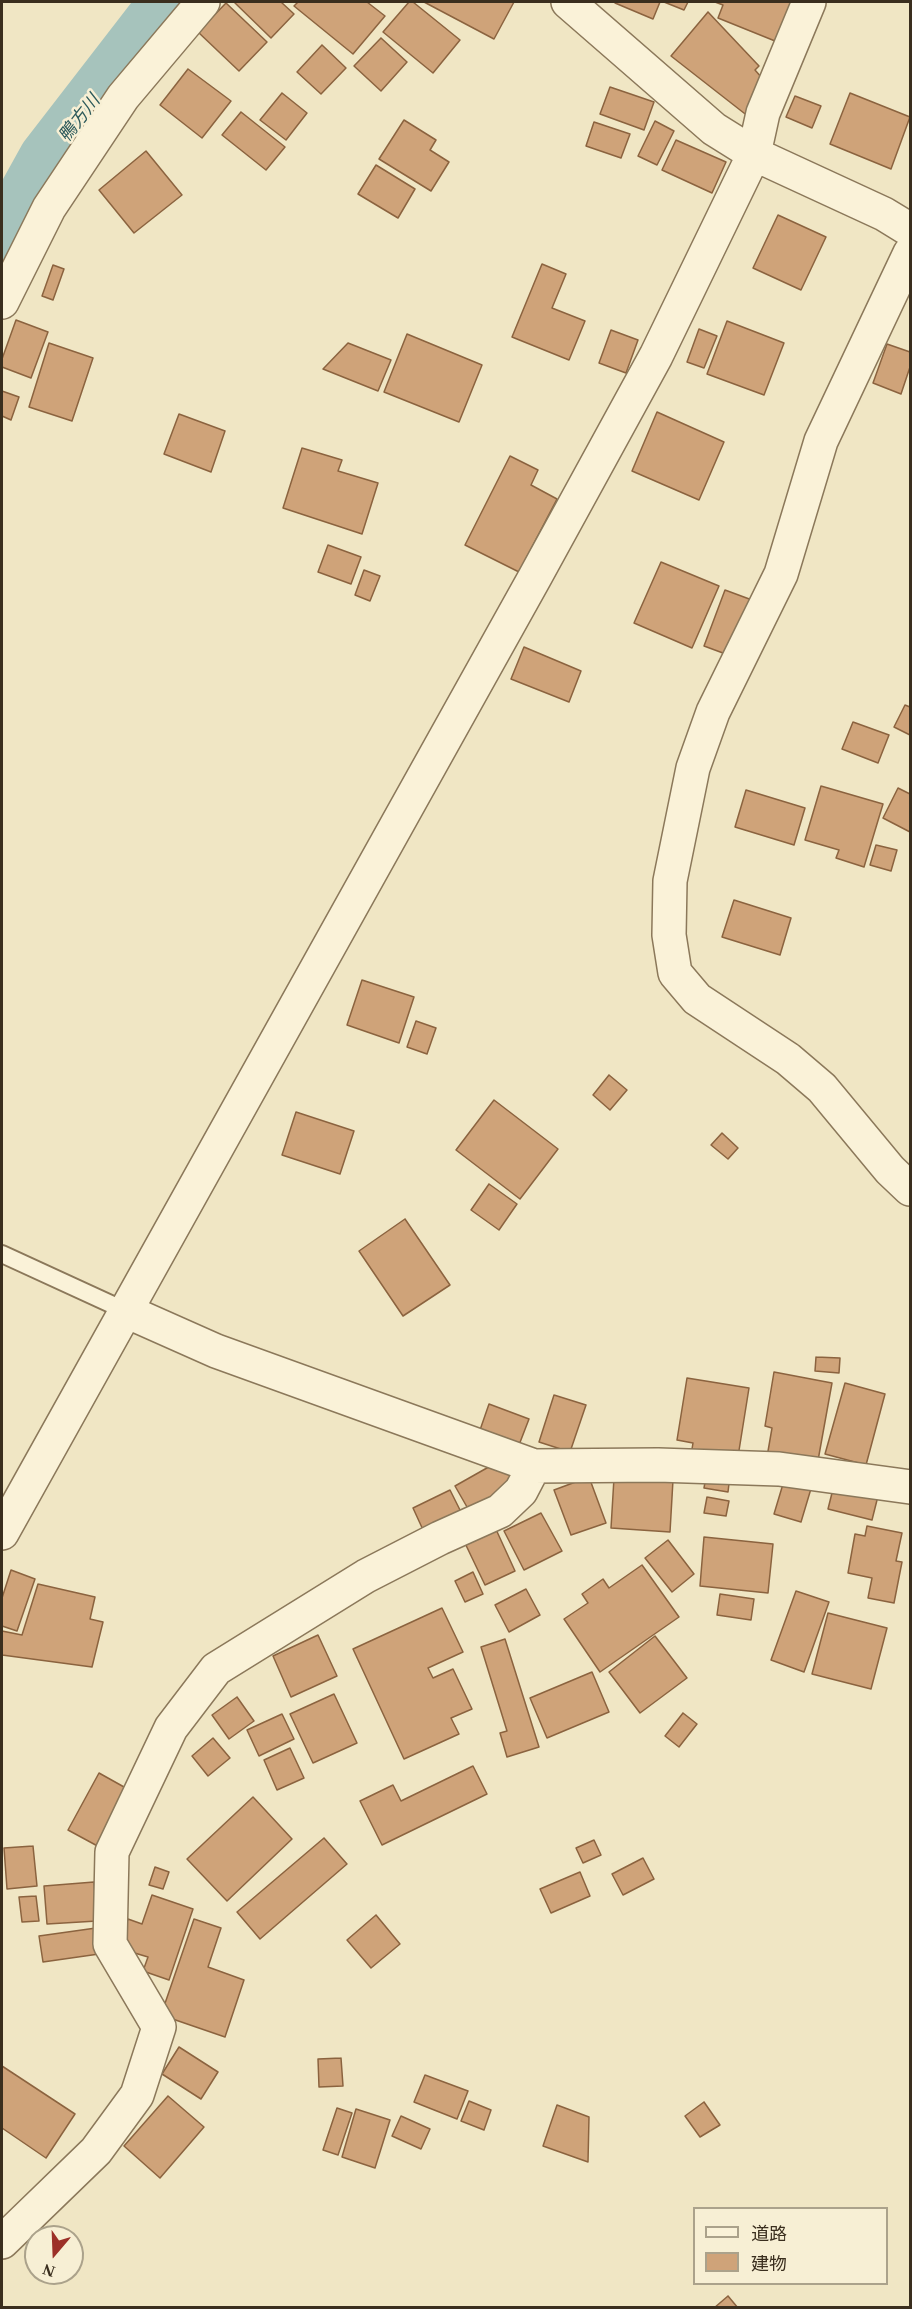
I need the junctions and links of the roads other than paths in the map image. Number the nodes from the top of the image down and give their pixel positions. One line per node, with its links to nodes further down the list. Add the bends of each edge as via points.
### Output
1 (203, 2): 7 (street, via 117,106 49,208)
2 (568, 2): 4 (street, via 714,129)
3 (809, 2): 4 (street, via 764,113)
4 (753, 154): 5 (street, via 885,214); 10 (street, via 656,356)
5 (910, 230)
6 (910, 252): 8 (street, via 821,441 781,574 709,723 693,768 670,881 669,934 675,973 697,999 788,1059 822,1088)
7 (2, 302)
8 (910, 1189)
9 (2, 1254): 10 (lane)
10 (126, 1311): 11 (street, via 216,1351); 13 (street)
11 (534, 1466): 12 (street, via 778,1469); 14 (street, via 521,1491 500,1511 366,1576 216,1669 171,1728 112,1852 110,1944 159,2027 137,2095 96,2151)
12 (910, 1487)
13 (2, 1533)
14 (2, 2242)

